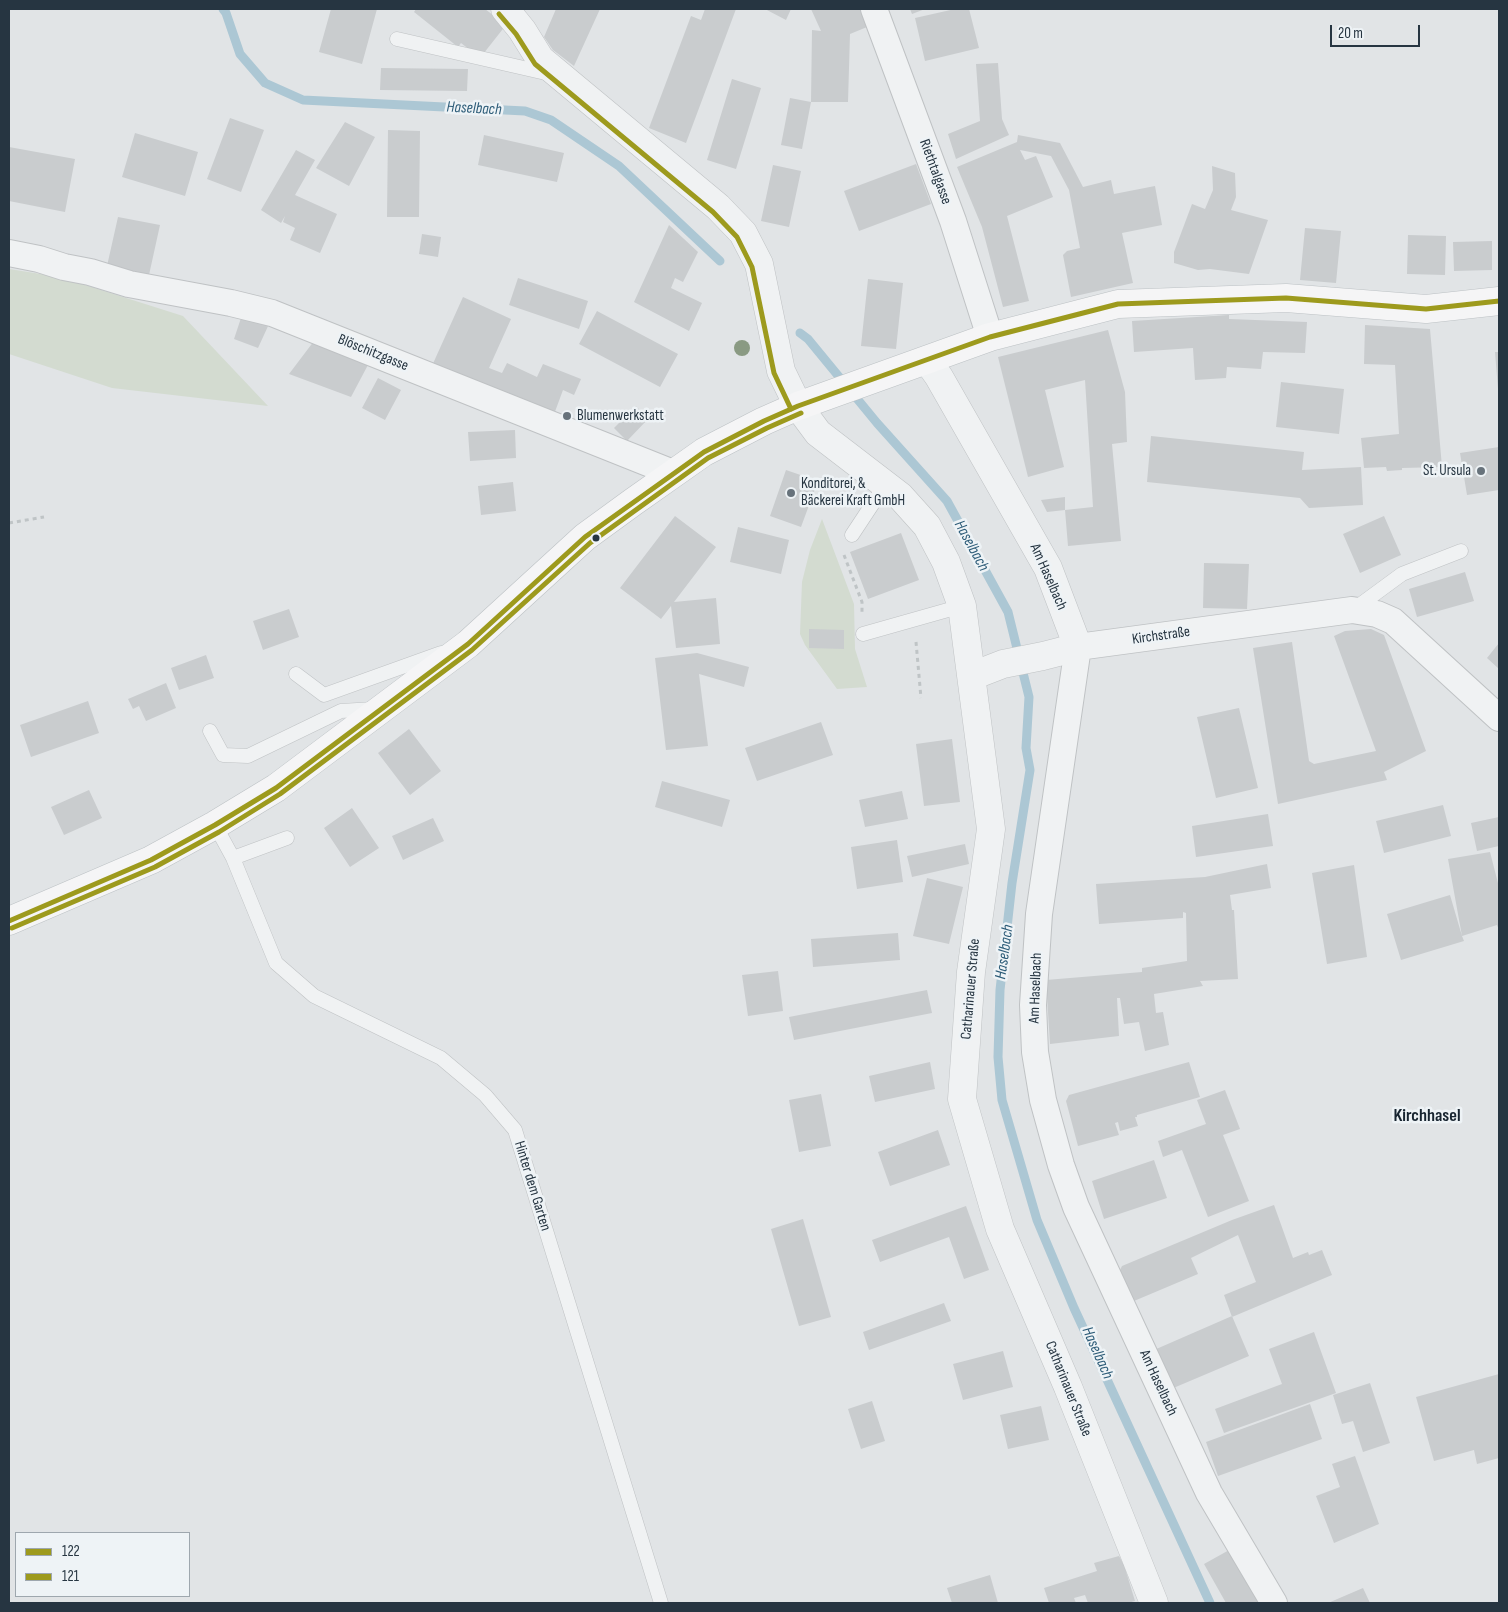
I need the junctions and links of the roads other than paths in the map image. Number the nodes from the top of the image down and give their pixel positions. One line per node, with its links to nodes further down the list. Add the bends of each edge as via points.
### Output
1 (505, 9): 4 (street, Catharinauer Straße, via 540,59)
2 (874, 9): 7 (street, Riethtalgasse, via 952,221)
3 (397, 39): 4 (lane)
4 (560, 77): 9 (street, Catharinauer Straße, via 718,206 743,233 759,264 781,371)
5 (9, 253): 10 (street, Blöschitzgasse, via 129,284 272,313)
6 (1499, 301): 7 (main road, via 1426,309 1286,298 1118,304)
7 (990, 337): 8 (main road)
8 (927, 360): 9 (main road); 18 (street, Am Haselbach, via 1048,568)
9 (798, 406): 10 (main road, via 733,436); 11 (street, Catharinauer Straße, via 818,433)
10 (673, 473): 17 (main road, via 585,537)
11 (885, 485): 12 (lane); 14 (street, Catharinauer Straße, via 900,496 927,526 946,562)
12 (852, 535)
13 (1461, 551): 15 (lane, Kirchstraße, via 1402,574)
14 (962, 606): 16 (lane); 20 (street, Catharinauer Straße)
15 (1352, 610): 18 (street, Kirchstraße); 22 (street, Kirchstraße, via 1377,614 1393,622)
16 (862, 634)
17 (468, 644): 19 (lane, via 324,695); 21 (main road)
18 (1078, 646): 20 (street, Kirchstraße, via 1003,664); 30 (street, Am Haselbach, via 1039,914 1033,1005 1042,1100 1076,1207 1209,1494)
19 (296, 674)
20 (972, 676): 29 (street, Catharinauer Straße, via 991,829 971,972 962,1099 1000,1229 1068,1387)
21 (384, 708): 23 (lane, via 341,711 248,756 223,755); 24 (main road, via 276,788)
22 (1499, 718)
23 (210, 731)
24 (215, 826): 26 (lane, Hinter dem Garten); 27 (main road, via 151,860)
25 (287, 838): 26 (lane)
26 (233, 858): 28 (lane, Hinter dem Garten, via 276,963 314,996 441,1058 485,1095 514,1130)
27 (9, 921)
28 (661, 1603)
29 (1154, 1603)
30 (1274, 1603)

